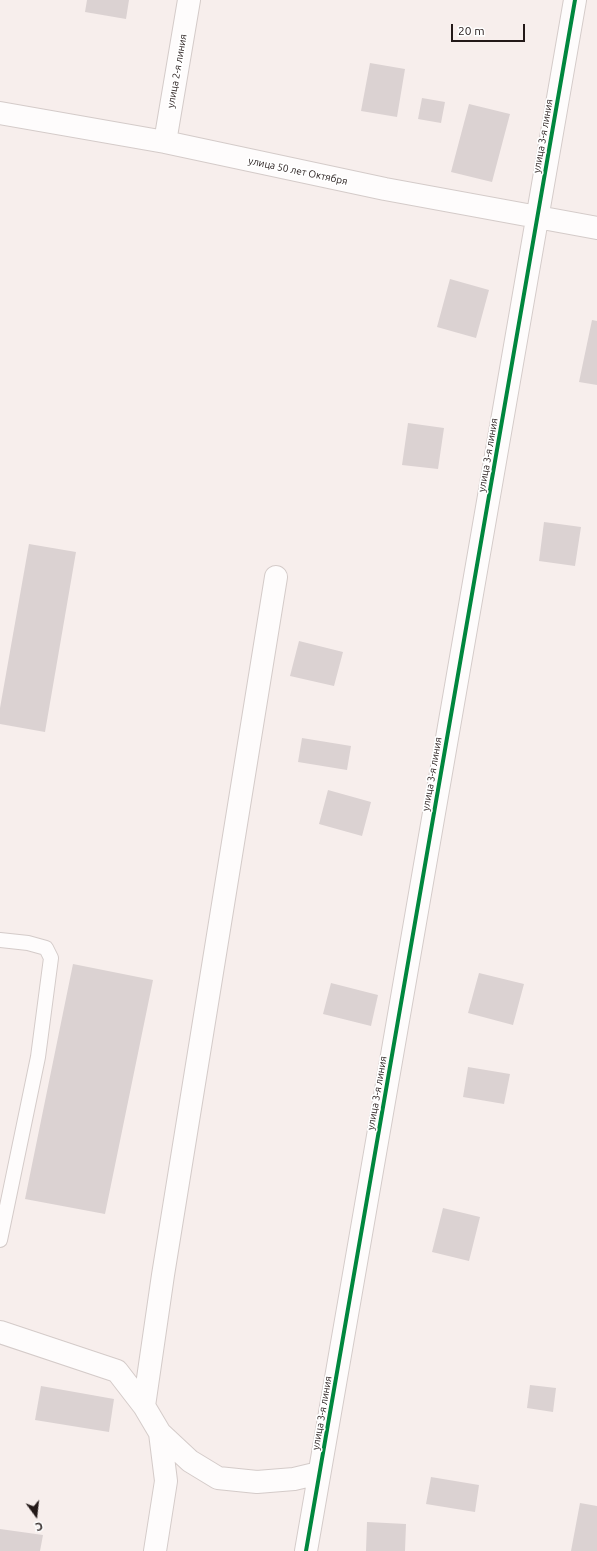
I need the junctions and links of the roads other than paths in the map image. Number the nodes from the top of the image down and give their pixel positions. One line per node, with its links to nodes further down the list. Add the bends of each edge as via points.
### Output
1 (189, 0): 4 (street, улица 2-я линия)
2 (575, 0): 5 (street, улица 3-я линия)
3 (0, 113): 4 (street, улица 50 лет Октября)
4 (165, 142): 5 (street, улица 50 лет Октября, via 385,189)
5 (537, 216): 6 (street, улица 50 лет Октября); 13 (street, улица 3-я линия)
6 (597, 228)
7 (276, 577): 11 (street)
8 (0, 940): 9 (lane, via 46,948 51,958 38,1057)
9 (0, 1240)
10 (0, 1332): 11 (street, via 117,1371)
11 (144, 1406): 12 (street)
12 (160, 1434): 13 (street, via 190,1461 218,1478 257,1482 294,1479); 14 (street, via 166,1481)
13 (319, 1472): 15 (street, улица 3-я линия)
14 (155, 1551)
15 (306, 1551)

